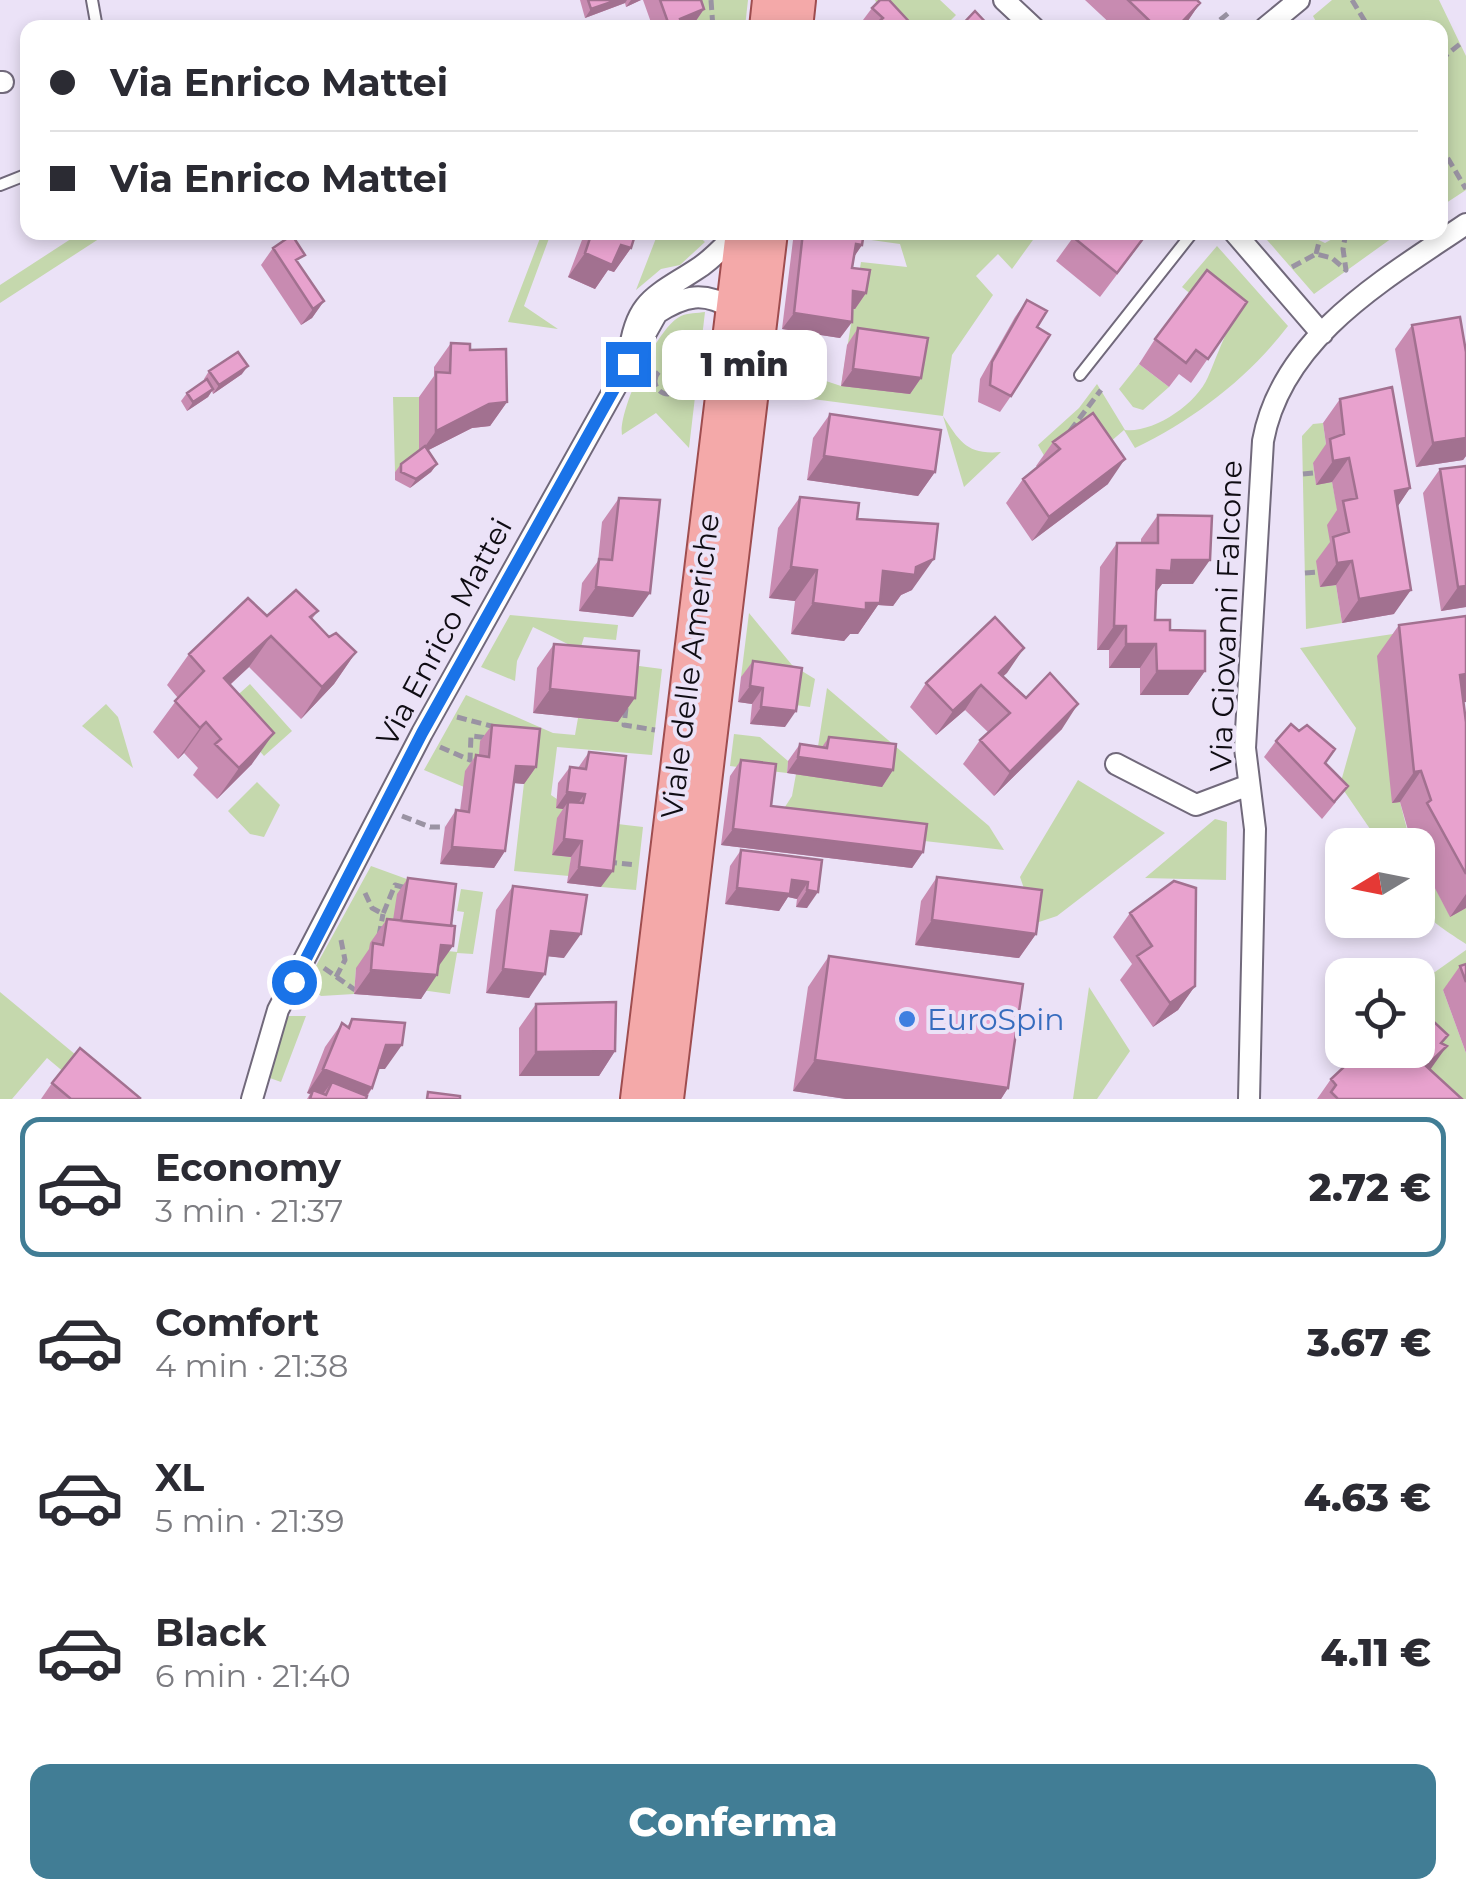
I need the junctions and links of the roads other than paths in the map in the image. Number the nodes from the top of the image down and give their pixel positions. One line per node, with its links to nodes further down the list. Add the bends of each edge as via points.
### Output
1 (1004, 0): 3 (street)
2 (1299, 0): 4 (street)
3 (1025, 20)
4 (1275, 20)
5 (731, 240): 13 (street, via 700,268 656,291 632,328)
6 (739, 240): 11 (main road, Viale delle Americhe)
7 (771, 240): 19 (main road, Viale delle Americhe)
8 (1187, 240): 14 (lane)
9 (1241, 240): 12 (street)
10 (1442, 240): 12 (street, Via Giovanni Falcone, via 1373,287)
11 (733, 309): 13 (street, Via Enrico Mattei, via 713,296 678,300 656,313); 18 (main road, Viale delle Americhe)
12 (1322, 334): 16 (street, Via Giovanni Falcone, via 1288,371 1270,405 1263,440 1244,748)
13 (628, 364): 17 (street, Via Enrico Mattei, via 422,733 278,1010)
14 (1080, 374)
15 (1116, 764): 16 (street, via 1196,805)
16 (1249, 784): 20 (street, Via Giovanni Falcone, via 1255,829)
17 (252, 1099)
18 (638, 1099)
19 (667, 1099)
20 (1249, 1099)

